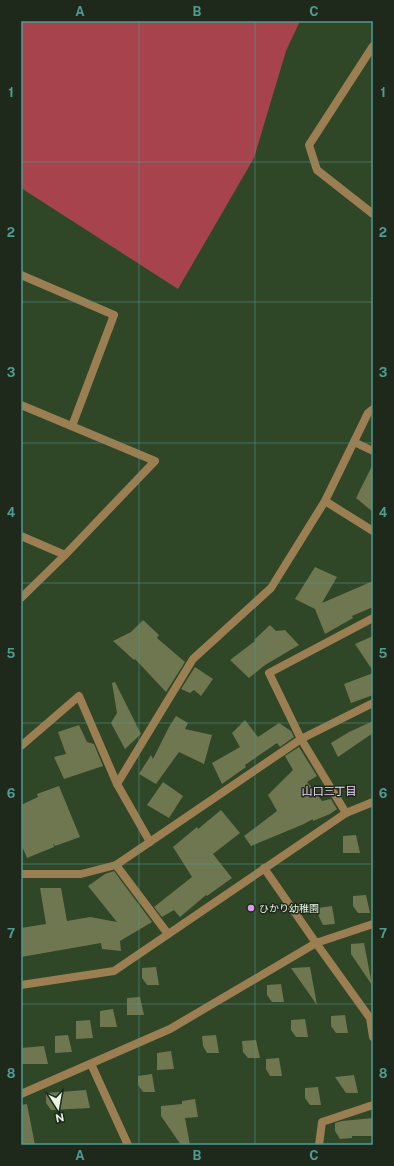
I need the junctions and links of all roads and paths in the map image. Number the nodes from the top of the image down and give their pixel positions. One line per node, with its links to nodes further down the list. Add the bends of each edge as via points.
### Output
1 (373, 46): 2 (street, via 309,145 317,170)
2 (373, 214)
3 (21, 275): 6 (street, via 114,315)
4 (21, 405): 6 (street)
5 (373, 409): 7 (street, via 368,413)
6 (72, 426): 12 (street, via 156,461)
7 (354, 442): 8 (street); 9 (street)
8 (373, 451)
9 (325, 501): 10 (street); 18 (street, via 271,588 193,659)
10 (373, 531)
11 (21, 536): 12 (street)
12 (65, 555): 13 (street)
13 (21, 598)
14 (373, 618): 16 (street, via 269,673)
15 (373, 703): 16 (street)
16 (301, 739): 20 (street); 21 (street)
17 (21, 746): 18 (street, via 79,696)
18 (117, 784): 21 (street)
19 (373, 802): 20 (street)
20 (346, 814): 23 (street)
21 (150, 842): 22 (street)
22 (116, 865): 24 (street, via 81,874); 26 (street)
23 (264, 868): 26 (street); 27 (street)
24 (21, 874)
25 (373, 924): 27 (street)
26 (168, 934): 28 (street, via 114,971)
27 (316, 943): 29 (street); 31 (street, via 170,1029)
28 (21, 985)
29 (371, 1017): 30 (street)
30 (373, 1037)
31 (91, 1064): 32 (street); 34 (street)
32 (21, 1094)
33 (373, 1105): 35 (street, via 322,1122)
34 (128, 1145)
35 (319, 1145)

